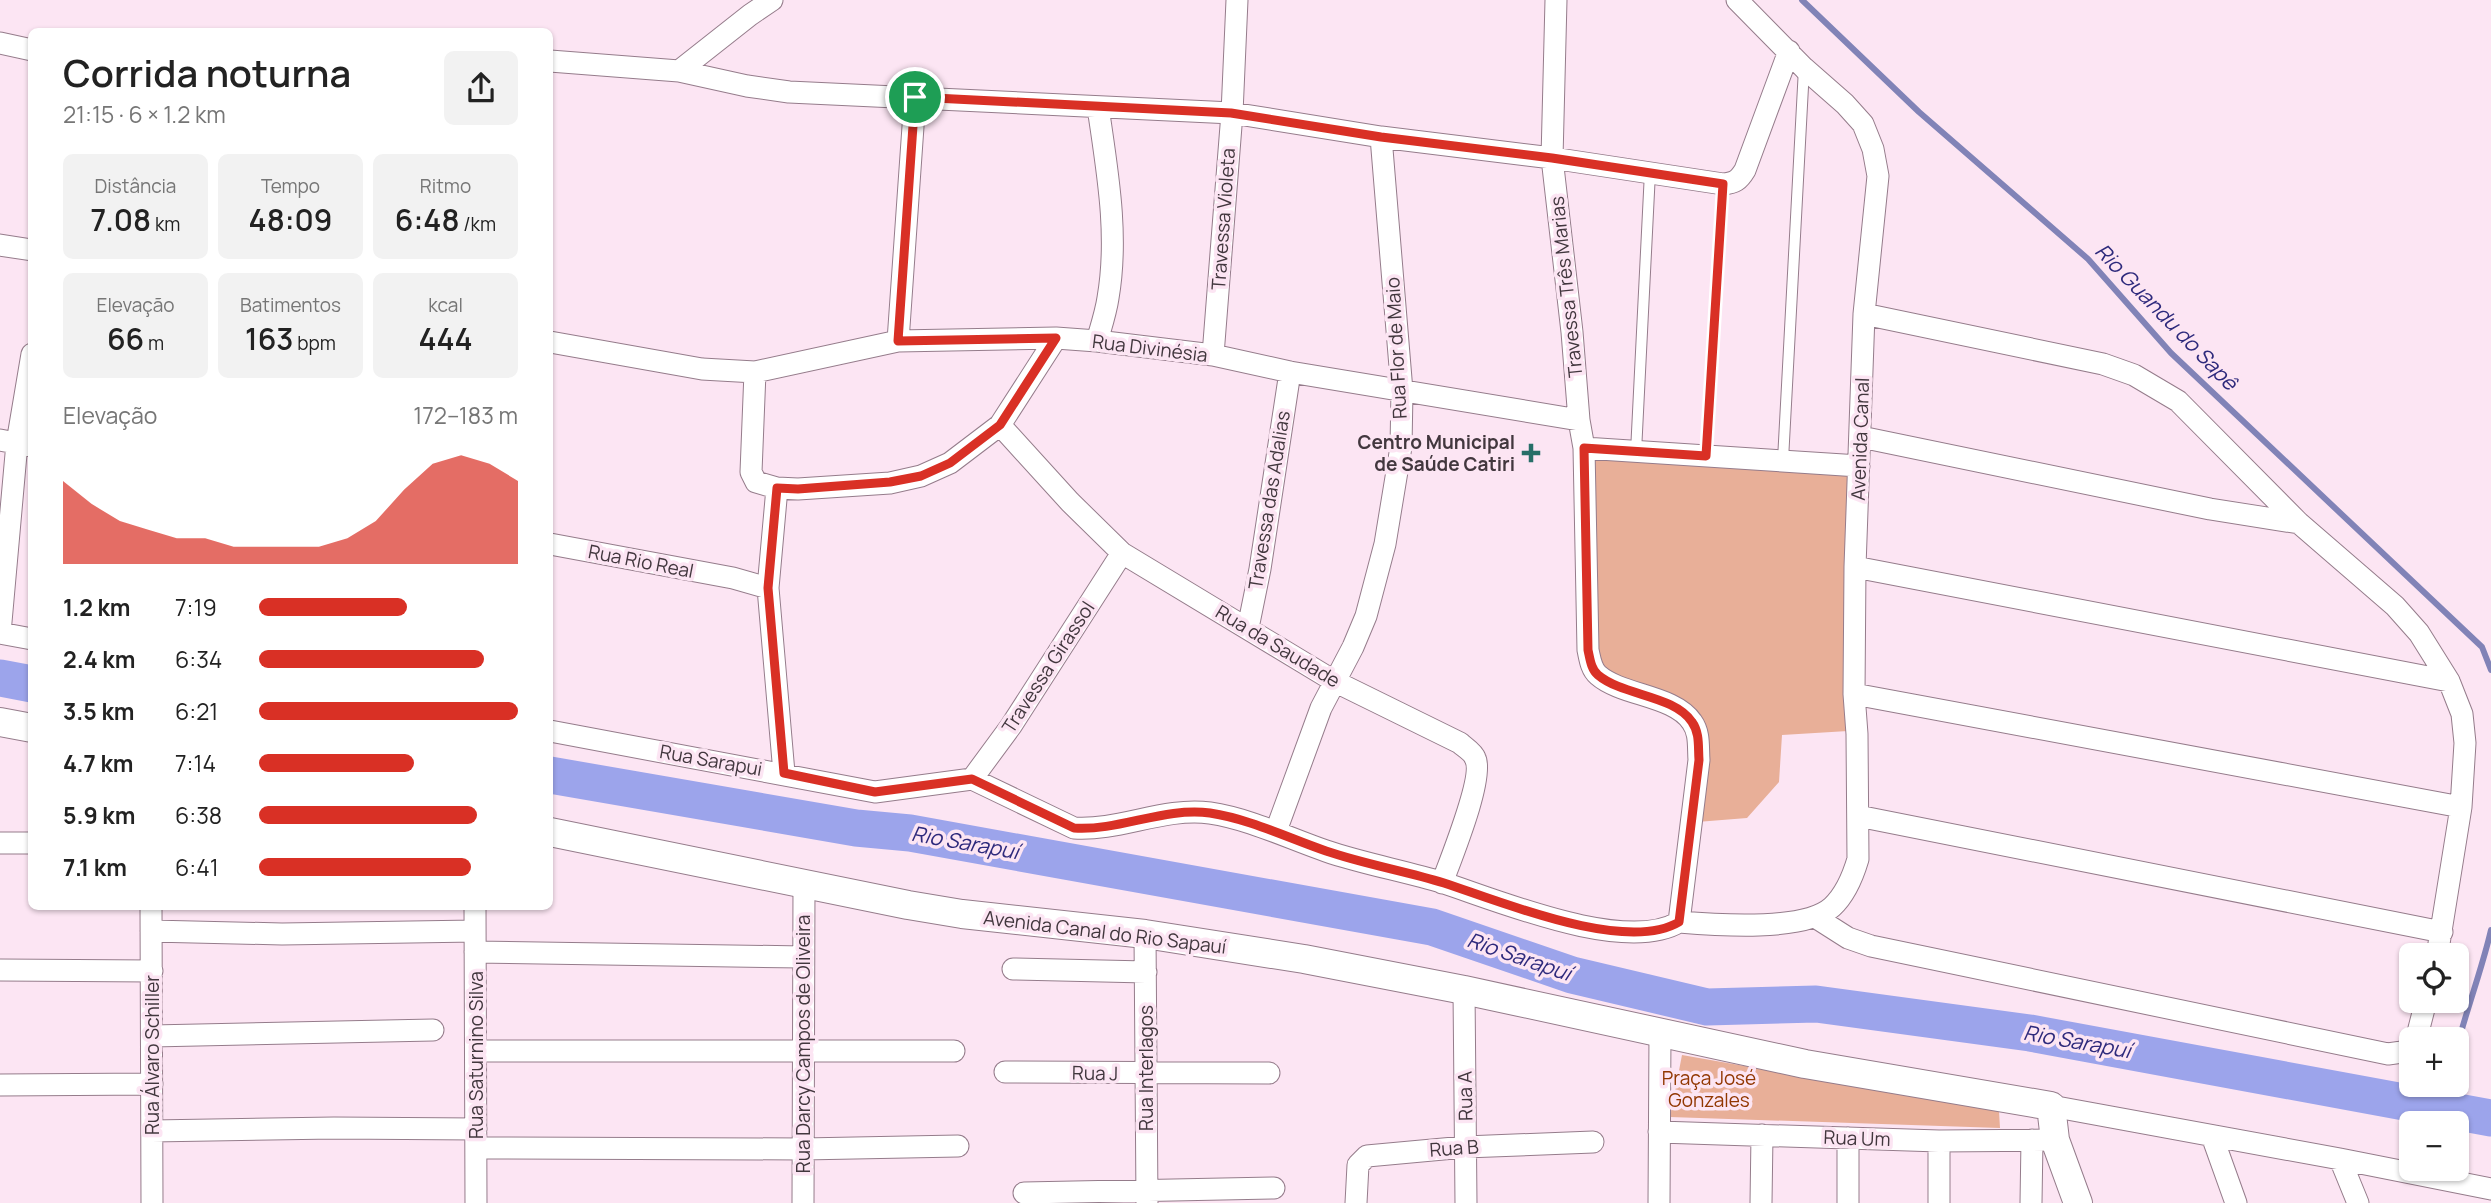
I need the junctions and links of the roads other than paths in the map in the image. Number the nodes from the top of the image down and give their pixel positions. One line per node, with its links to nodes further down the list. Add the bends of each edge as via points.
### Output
1 (772, 0): 10 (street)
2 (1237, 0): 13 (street, Travessa Violeta)
3 (1556, 0): 15 (street, Travessa Três Marias)
4 (1737, 0): 7 (street, Avenida Canal)
5 (0, 43): 6 (street)
6 (28, 49)
7 (1789, 51): 9 (street, Avenida Canal); 17 (street, via 1745,170 1734,183)
8 (553, 61): 10 (street)
9 (1804, 68): 20 (street, Avenida Canal, via 1863,124 1874,149 1878,176); 37 (lane)
10 (679, 71): 11 (street, via 789,92)
11 (915, 97): 12 (street); 22 (street)
12 (1098, 107): 13 (street); 23 (street, via 1112,206 1112,260)
13 (1231, 113): 14 (street); 25 (street, Travessa Violeta)
14 (1381, 137): 15 (street); 29 (street, Rua Flor de Maio)
15 (1552, 158): 16 (street); 30 (street, Travessa Três Marias)
16 (1650, 172): 17 (street); 35 (lane)
17 (1723, 184): 36 (lane)
18 (0, 245): 19 (street)
19 (28, 249)
20 (1864, 314): 32 (street, Avenida Canal); 40 (street, via 2103,364 2134,375 2178,401)
21 (1056, 338): 22 (street, Rua Divinésia); 23 (street, Rua Divinésia); 31 (street)
22 (898, 341): 26 (street, Rua Divinésia)
23 (1097, 341): 25 (street, Rua Divinésia)
24 (553, 343): 26 (street, Rua Divinésia, via 718,371)
25 (1213, 355): 27 (street, Rua Divinésia)
26 (755, 372): 39 (street, via 751,472 756,482)
27 (1290, 372): 29 (street, Rua Divinésia); 45 (street, Travessa das Adalias)
28 (28, 376): 33 (street)
29 (1402, 391): 30 (street, Rua Divinésia); 48 (street, Rua Flor de Maio, via 1401,447 1385,544 1366,616)
30 (1579, 420): 34 (street, Travessa Três Marias)
31 (1000, 425): 39 (street, via 950,463 921,476); 42 (street, Rua da Saudade)
32 (1861, 437): 38 (street, Avenida Canal); 40 (street, via 2186,505)
33 (16, 443): 46 (street)
34 (1584, 448): 35 (street); 67 (street, Travessa Três Marias, via 1591,665 1610,682 1680,711 1692,722 1698,738)
35 (1636, 452): 36 (street)
36 (1706, 456): 37 (street)
37 (1783, 460): 38 (street)
38 (1860, 466): 43 (street, Avenida Canal)
39 (777, 488): 44 (street)
40 (2299, 523): 49 (street, via 2395,606 2419,633)
41 (553, 545): 44 (street, Rua Rio Real)
42 (1122, 553): 45 (street, Rua da Saudade); 55 (street, Travessa Girassol)
43 (1855, 567): 49 (street); 50 (street, Avenida Canal)
44 (768, 588): 54 (street)
45 (1248, 628): 48 (street, Rua da Saudade)
46 (0, 633): 47 (street)
47 (28, 638)
48 (1334, 681): 58 (street, Rua Flor de Maio); 62 (street, Rua da Saudade, via 1460,743 1475,757 1478,769 1471,799)
49 (2449, 681): 56 (street, via 2462,714 2465,743)
50 (1854, 694): 56 (street); 57 (street, Avenida Canal)
51 (0, 722): 52 (street)
52 (28, 727)
53 (553, 733): 54 (street, Rua Sarapui)
54 (784, 773): 55 (street, Rua Sarapui, via 875,792)
55 (972, 779): 58 (street, via 1074,828 1092,829 1154,815 1209,813)
56 (2461, 807): 69 (street)
57 (1858, 816): 66 (street, Avenida Canal, via 1858,859 1853,877 1833,906); 69 (street)
58 (1276, 831): 62 (street, via 1329,852)
59 (553, 833): 63 (street, Avenida Canal do Rio Sapauí)
60 (0, 843): 61 (street)
61 (28, 843)
62 (1442, 883): 67 (street, via 1581,926 1655,931)
63 (804, 886): 70 (street, Avenida Canal do Rio Sapauí, via 962,914); 73 (street, Rua Darcy Campos de Oliveira)
64 (151, 910): 68 (street, Rua Álvaro Schiller)
65 (475, 910): 71 (street, Rua Saturnino Silva)
66 (1815, 918): 67 (street, via 1752,925); 85 (street, via 1847,938 1885,949 2388,1054)
67 (1679, 922)
68 (151, 931): 71 (street); 76 (street, Rua Álvaro Schiller)
69 (2442, 932): 72 (street)
70 (1145, 934): 77 (street, Rua Interlagos); 78 (street, Avenida Canal do Rio Sapauí)
71 (475, 942): 73 (street); 82 (street, Rua Saturnino Silva)
72 (2440, 943)
73 (803, 957): 84 (street, Rua Darcy Campos de Oliveira)
74 (1013, 969): 77 (street)
75 (0, 970): 76 (street)
76 (152, 971): 81 (street, Rua Álvaro Schiller)
77 (1146, 972): 88 (street, Rua Interlagos)
78 (1464, 990): 80 (street, Avenida Canal do Rio Sapauí); 102 (street, Rua A)
79 (433, 1030): 81 (street)
80 (1660, 1034): 91 (street, Avenida Canal do Rio Sapauí); 93 (street)
81 (152, 1036): 89 (street, Rua Álvaro Schiller)
82 (476, 1051): 84 (street); 96 (street, Rua Saturnino Silva)
83 (954, 1051): 84 (street)
84 (803, 1052): 103 (street, Rua Darcy Campos de Oliveira)
85 (2399, 1052)
86 (1005, 1072): 88 (street, Rua J)
87 (1269, 1073): 88 (street, Rua J)
88 (1146, 1074): 108 (street, Rua Interlagos)
89 (152, 1084): 90 (street); 92 (street, Rua Álvaro Schiller)
90 (0, 1085)
91 (2051, 1106): 95 (street); 98 (street)
92 (152, 1131): 96 (street, via 334,1128); 109 (street, Rua Álvaro Schiller)
93 (1659, 1132): 94 (street, Rua Um); 114 (street)
94 (1762, 1135): 97 (street, Rua Um); 115 (street)
95 (2212, 1136): 104 (street); 120 (street)
96 (476, 1138): 103 (street); 110 (street, Rua Saturnino Silva)
97 (1848, 1138): 99 (street, Rua Um); 116 (street)
98 (2043, 1140): 99 (street, Rua Um); 118 (street); 119 (street)
99 (1939, 1141): 117 (street)
100 (1593, 1142): 102 (street, Rua B)
101 (958, 1146): 103 (street)
102 (1465, 1147): 112 (street, Rua B, via 1362,1159 1357,1166); 113 (street, Rua A)
103 (803, 1149): 111 (street, Rua Darcy Campos de Oliveira)
104 (2340, 1159): 107 (street); 121 (street)
105 (1274, 1188): 108 (street)
106 (1024, 1193): 108 (street)
107 (2483, 1193)
108 (1147, 1197)
109 (152, 1203)
110 (476, 1203)
111 (803, 1203)
112 (1356, 1203)
113 (1466, 1203)
114 (1659, 1203)
115 (1761, 1203)
116 (1848, 1203)
117 (1939, 1203)
118 (2031, 1203)
119 (2078, 1203)
120 (2236, 1203)
121 (2358, 1203)

